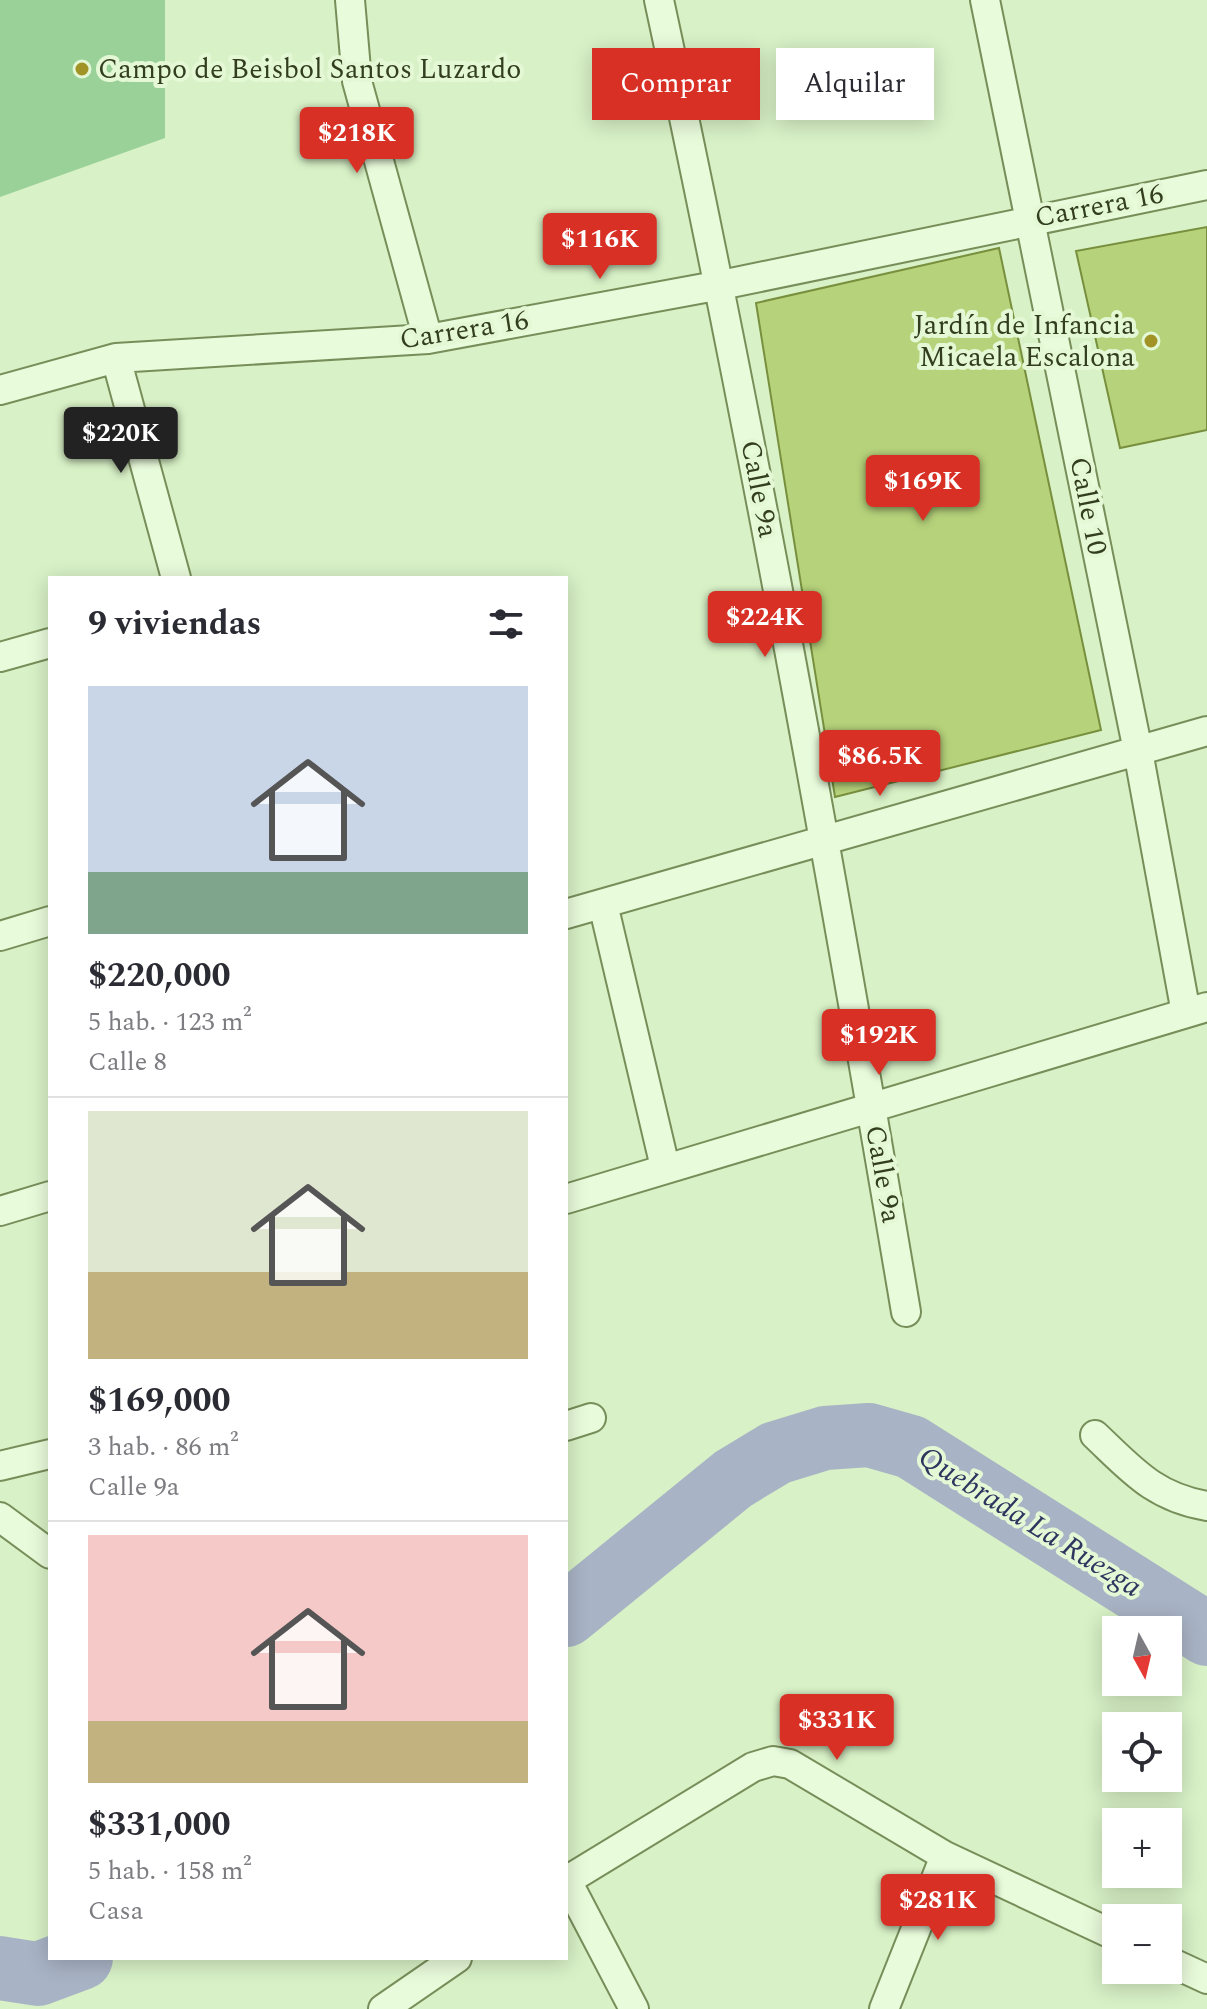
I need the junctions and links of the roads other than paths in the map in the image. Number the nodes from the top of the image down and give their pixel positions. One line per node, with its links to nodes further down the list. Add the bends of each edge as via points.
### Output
1 (350, 0): 7 (street, via 357,81)
2 (659, 0): 6 (street, Calle 9a)
3 (985, 0): 5 (street, Calle 10)
4 (1207, 185): 5 (street, Carrera 16)
5 (1030, 219): 6 (street, Carrera 16); 14 (street, Calle 10)
6 (721, 285): 7 (street, Carrera 16); 15 (street, Calle 9a)
7 (428, 339): 8 (street, Carrera 16)
8 (116, 358): 9 (street, Carrera 16); 10 (street)
9 (0, 390)
10 (175, 576)
11 (48, 644): 12 (street)
12 (0, 657)
13 (1207, 731): 14 (street)
14 (1138, 751): 15 (street); 20 (street, Calle 10)
15 (825, 841): 16 (street); 21 (street, Calle 9a)
16 (603, 904): 17 (street); 22 (street)
17 (568, 913)
18 (48, 922): 19 (street)
19 (0, 936)
20 (1196, 1010): 21 (street)
21 (871, 1106): 22 (street); 26 (street, Calle 9a)
22 (665, 1167): 24 (street)
23 (48, 1197): 25 (street)
24 (568, 1198)
25 (0, 1211)
26 (906, 1312)
27 (1095, 1435): 30 (street, via 1147,1485)
28 (48, 1454): 29 (street)
29 (0, 1466)
30 (1207, 1506)
31 (0, 1517): 32 (street)
32 (48, 1553)
33 (945, 1856): 34 (street, via 790,1764 773,1761 753,1767); 36 (street); 42 (street)
34 (568, 1880)
35 (568, 1885): 41 (street)
36 (1102, 1929)
37 (455, 1960): 40 (street)
38 (1182, 1967): 39 (street)
39 (1207, 1979)
40 (399, 2005)
41 (634, 2009)
42 (884, 2009)

